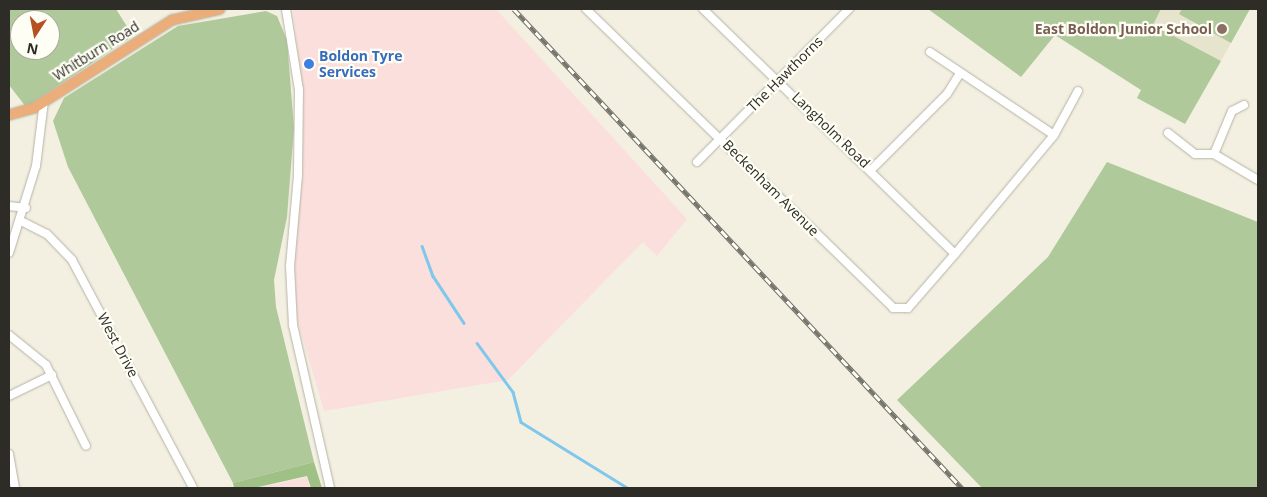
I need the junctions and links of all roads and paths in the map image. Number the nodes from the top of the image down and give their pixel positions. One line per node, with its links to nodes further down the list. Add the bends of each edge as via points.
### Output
1 (220, 9): 6 (main road, Whitburn Road)
2 (286, 9): 33 (street, via 299,90 298,175 290,266 294,325)
3 (586, 9): 16 (street, Beckenham Avenue)
4 (704, 9): 9 (street, Langholm Road)
5 (849, 9): 9 (street, The Hawthorns)
6 (197, 10): 11 (main road, Whitburn Road, via 172,20)
7 (930, 52): 8 (street)
8 (960, 73): 15 (street); 19 (street, via 947,94)
9 (779, 79): 16 (street, The Hawthorns); 19 (street, Langholm Road)
10 (1078, 90): 15 (street, Beckenham Avenue)
11 (44, 101): 13 (main road, Whitburn Road); 22 (street)
12 (1244, 105): 17 (street, via 1232,111)
13 (9, 115)
14 (1168, 133): 17 (street, via 1195,154)
15 (1054, 135): 25 (street, Beckenham Avenue)
16 (721, 138): 18 (street, The Hawthorns); 25 (street, Beckenham Avenue, via 892,308 908,308)
17 (1214, 154): 20 (street)
18 (697, 162)
19 (871, 170): 25 (street, Langholm Road)
20 (1258, 180)
21 (9, 206): 22 (street)
22 (26, 208): 23 (street)
23 (21, 221): 24 (street); 32 (street, West Drive, via 47,234 72,260)
24 (9, 253)
25 (955, 254)
26 (9, 335): 27 (street)
27 (52, 375): 28 (street); 29 (street)
28 (9, 396)
29 (86, 446)
30 (9, 454): 31 (street)
31 (15, 488)
32 (193, 488)
33 (330, 488)

